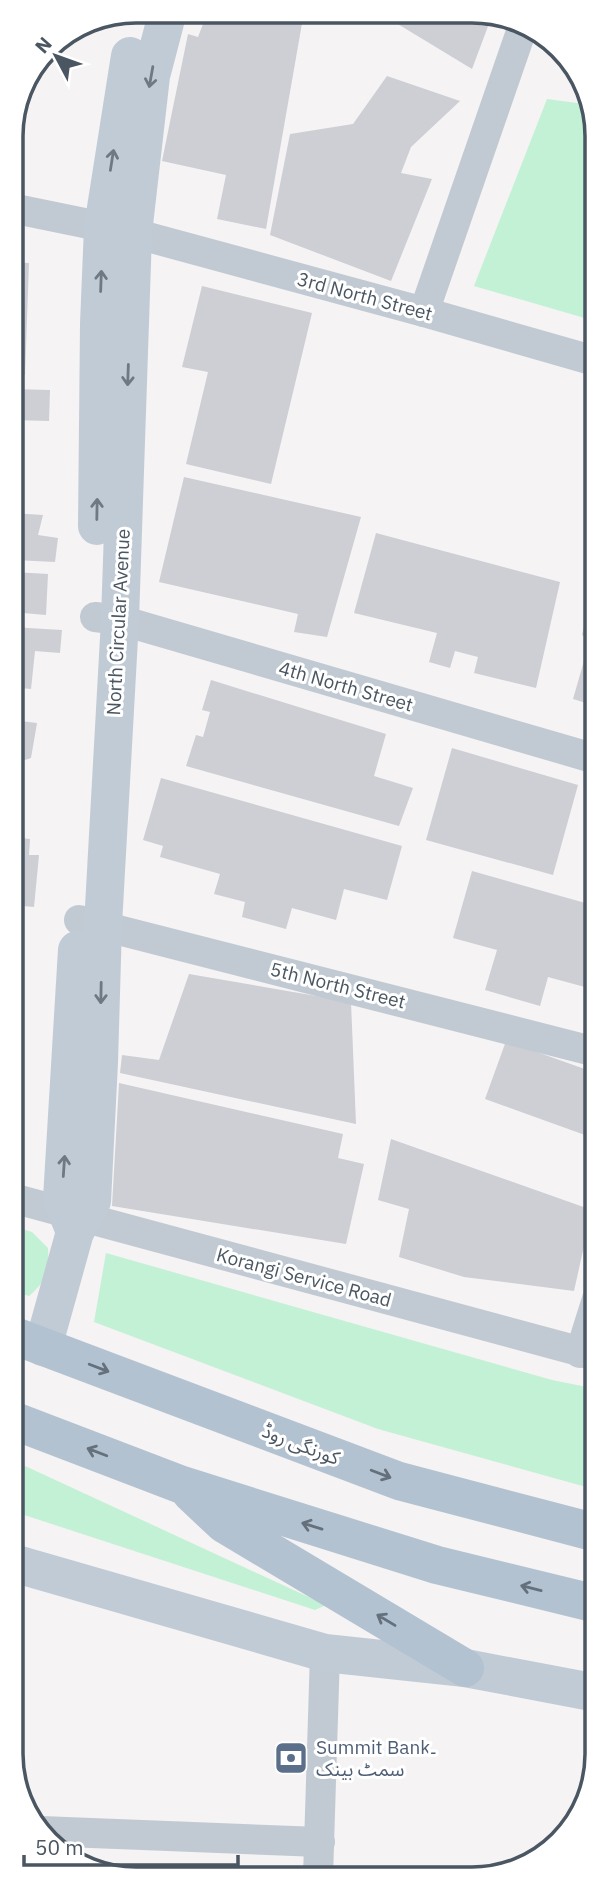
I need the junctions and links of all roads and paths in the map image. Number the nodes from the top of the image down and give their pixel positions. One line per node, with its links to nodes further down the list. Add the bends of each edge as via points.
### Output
1 (138, 23): 5 (street, North Circular Avenue, one-way to 1, via 125,74)
2 (165, 23): 5 (street, North Circular Avenue, one-way to 5)
3 (520, 33): 6 (street)
4 (23, 210): 5 (street, 3rd North Street)
5 (118, 230): 6 (street, 3rd North Street); 8 (street, North Circular Avenue, via 99,324)
6 (424, 312): 7 (street, 3rd North Street)
7 (585, 358)
8 (107, 618): 9 (street, 4th North Street); 10 (street, North Circular Avenue)
9 (585, 756)
10 (91, 922): 11 (street, 5th North Street); 13 (street, North Circular Avenue, via 62,1199)
11 (585, 1049)
12 (23, 1202): 13 (street, Korangi Service Road)
13 (75, 1220): 14 (street, North Circular Avenue); 15 (street, Korangi Service Road)
14 (28, 1341): 18 (main road, کورنگی روڈ, one-way to 18, via 399,1481)
15 (585, 1353)
16 (23, 1424): 17 (main road, one-way to 16)
17 (182, 1485): 20 (main road, one-way to 17, via 437,1565); 22 (main road, one-way to 17, via 224,1524)
18 (585, 1530)
19 (23, 1566): 21 (street)
20 (585, 1601)
21 (325, 1653): 22 (street); 25 (street)
22 (466, 1668): 23 (street)
23 (585, 1691)
24 (54, 1832): 25 (street)
25 (320, 1842): 26 (street)
26 (319, 1867)

